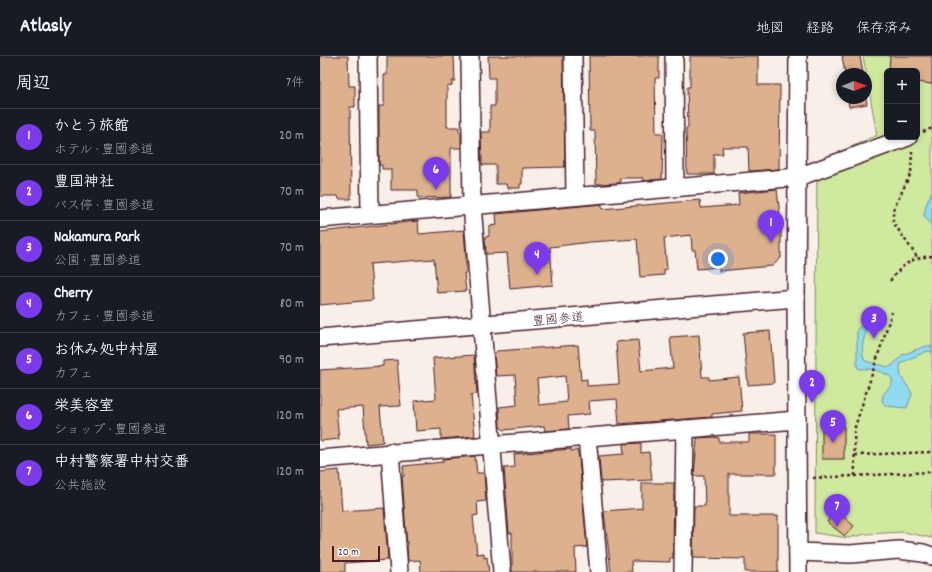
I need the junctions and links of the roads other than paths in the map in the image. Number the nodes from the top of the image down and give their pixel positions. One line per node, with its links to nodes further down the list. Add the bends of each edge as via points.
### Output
1 (368, 56): 11 (street)
2 (470, 56): 10 (street)
3 (573, 56): 9 (street)
4 (674, 56): 8 (street)
5 (798, 56): 7 (street)
6 (910, 141): 7 (street)
7 (798, 177): 8 (street); 13 (street)
8 (675, 187): 9 (street)
9 (575, 196): 10 (street)
10 (472, 205): 11 (street); 14 (street)
11 (370, 214): 12 (street)
12 (320, 219)
13 (796, 298): 14 (street, 豊國参道); 16 (street)
14 (483, 325): 15 (street, 豊國参道); 19 (street)
15 (320, 338)
16 (797, 420): 17 (street); 22 (street)
17 (685, 429): 18 (street); 27 (street)
18 (587, 437): 19 (street); 26 (street)
19 (492, 444): 20 (street); 25 (street)
20 (390, 452): 21 (street); 24 (street)
21 (320, 459)
22 (798, 552): 23 (street, via 850,554 899,550); 28 (street)
23 (932, 556)
24 (399, 572)
25 (502, 572)
26 (598, 572)
27 (683, 572)
28 (798, 572)

